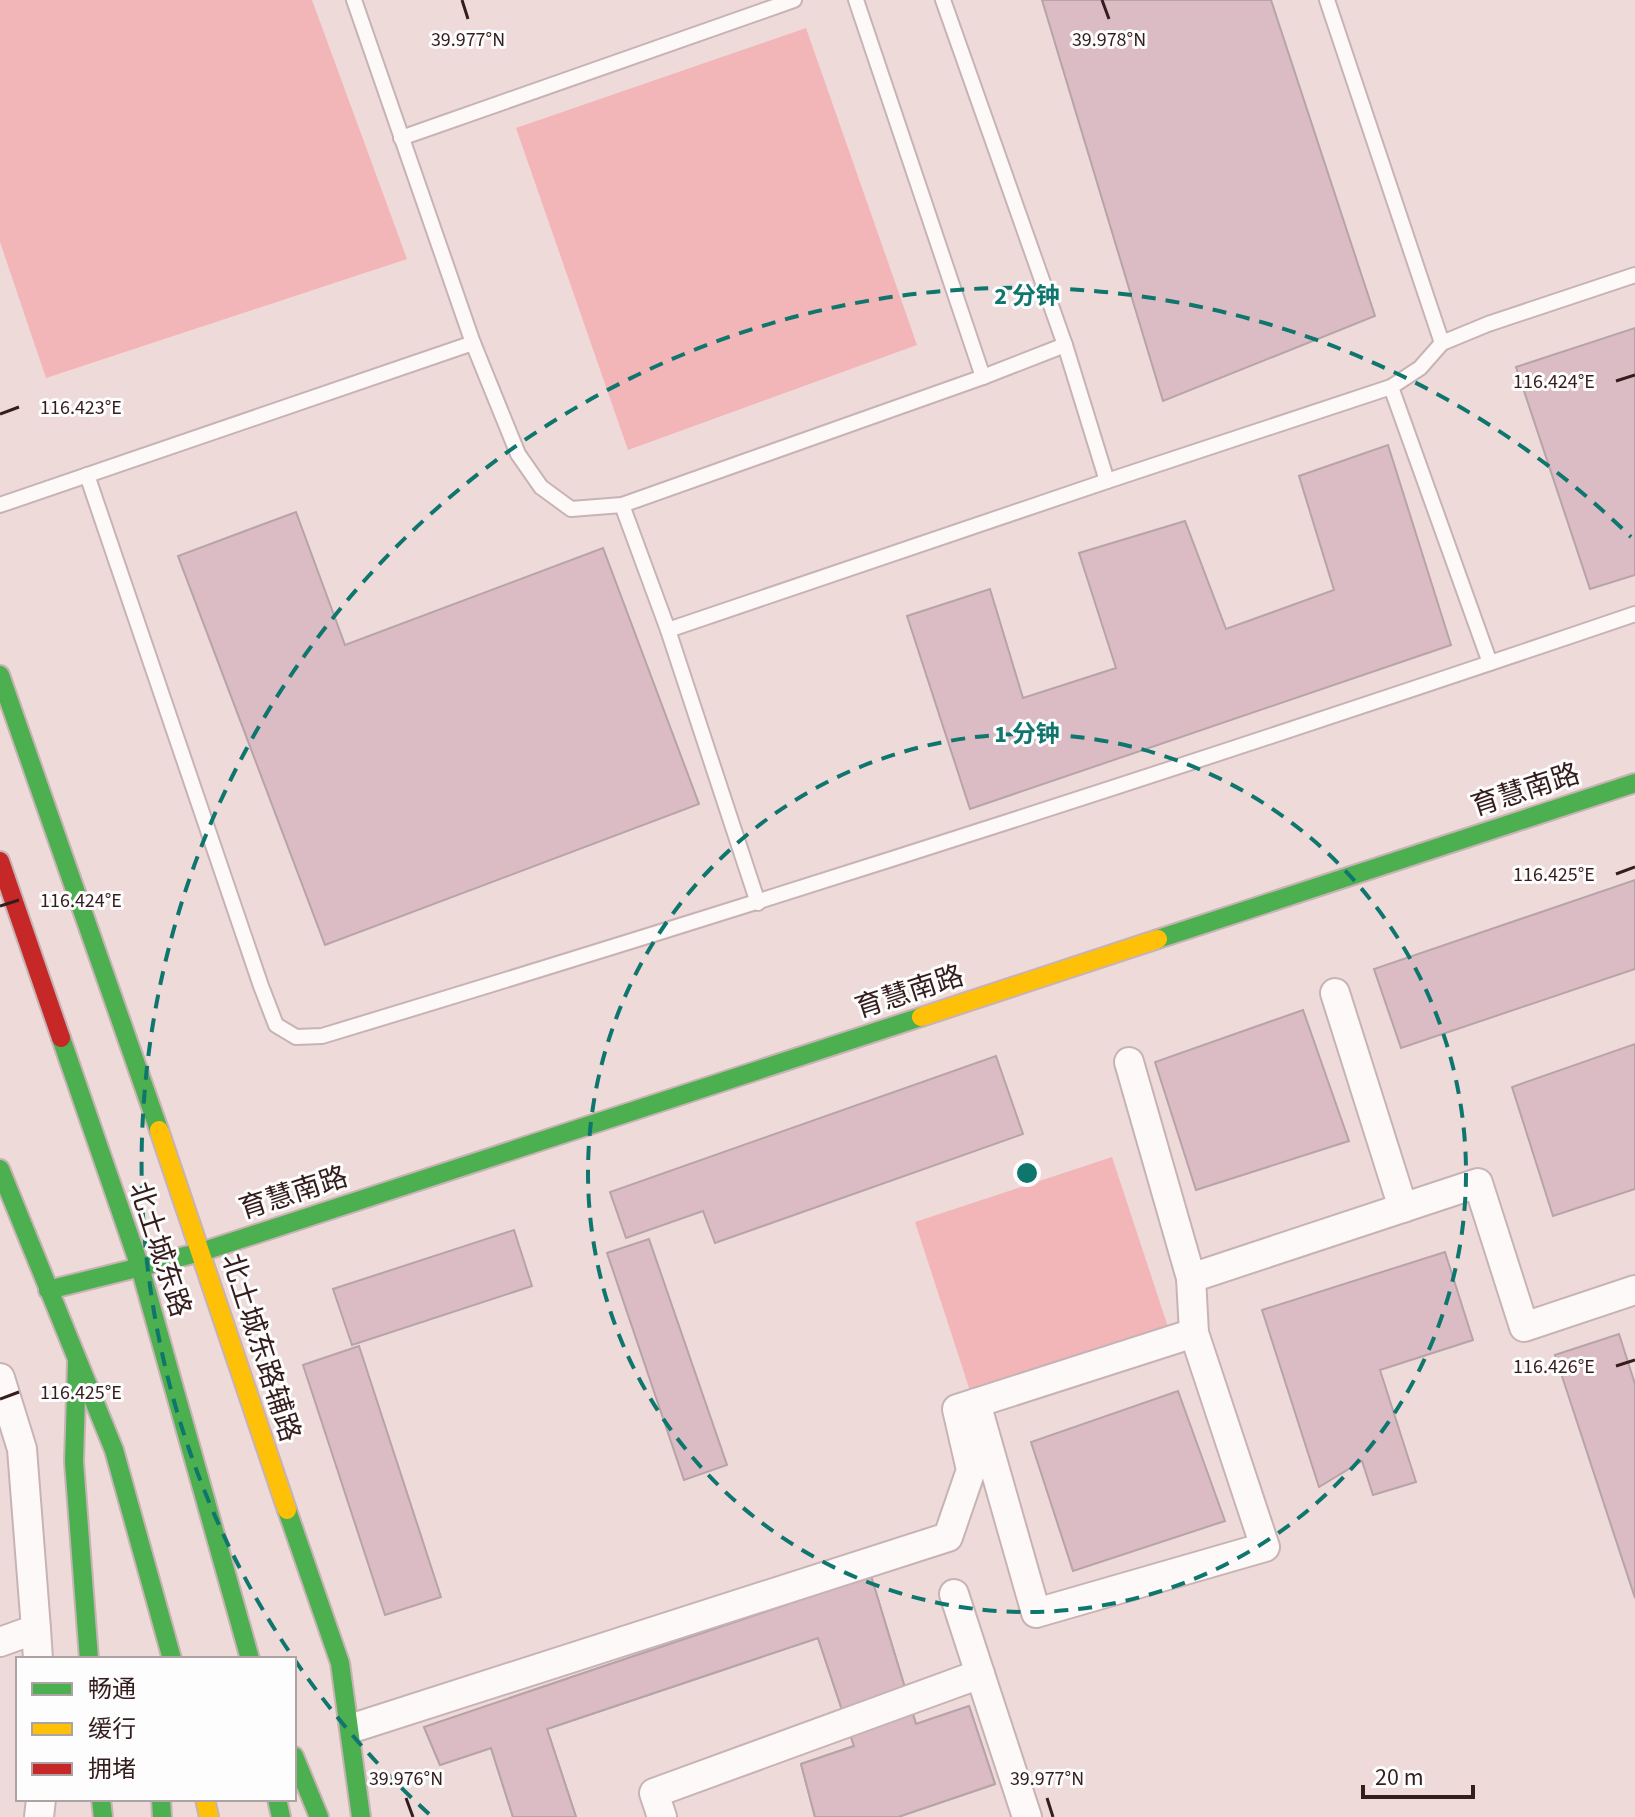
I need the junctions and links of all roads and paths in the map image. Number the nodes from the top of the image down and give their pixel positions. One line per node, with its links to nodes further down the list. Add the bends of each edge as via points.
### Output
1 (354, 0): 6 (lane)
2 (794, 0): 6 (lane)
3 (856, 0): 11 (lane)
4 (943, 0): 10 (lane)
5 (1327, 0): 9 (lane)
6 (401, 138): 8 (lane)
7 (1635, 275): 9 (lane)
8 (473, 343): 13 (lane); 16 (lane, via 518,454 541,487 571,509)
9 (1442, 343): 12 (lane, via 1420,368)
10 (1065, 345): 11 (lane); 14 (lane)
11 (983, 377): 16 (lane)
12 (1391, 387): 14 (lane); 19 (lane)
13 (87, 475): 15 (lane); 23 (lane, via 276,1025 296,1037 322,1036)
14 (1107, 481): 18 (lane)
15 (0, 505)
16 (622, 505): 18 (lane)
17 (1635, 614): 19 (lane)
18 (668, 630): 23 (lane)
19 (1490, 663): 23 (lane)
20 (0, 675): 28 (street, 北土城东路辅路)
21 (1635, 783): 28 (street, 育慧南路)
22 (0, 861): 29 (street, 北土城东路)
23 (758, 903)
24 (1335, 993): 27 (street)
25 (1129, 1062): 30 (street)
26 (0, 1169): 31 (street)
27 (1403, 1208): 30 (street); 32 (street, via 1478,1183 1524,1327)
28 (201, 1252): 29 (street, 育慧南路); 46 (street, 北土城东路辅路)
29 (140, 1267): 31 (street, 育慧南路); 41 (street, 北土城东路)
30 (1191, 1278): 33 (street)
31 (48, 1290): 34 (street)
32 (1635, 1290)
33 (1194, 1333): 36 (street); 36 (street, via 1265,1547 1036,1613)
34 (77, 1361): 37 (street, via 114,1450); 43 (street, via 74,1462)
35 (0, 1378): 39 (street, via 22,1449)
36 (976, 1403): 48 (street, via 957,1409 971,1470 948,1537)
37 (147, 1569): 44 (street); 45 (street)
38 (954, 1594): 47 (street)
39 (36, 1629): 40 (street); 42 (street)
40 (0, 1642)
41 (250, 1653)
42 (38, 1657)
43 (89, 1657)
44 (152, 1657)
45 (171, 1657)
46 (340, 1663): 48 (street); 52 (street, 北土城东路辅路)
47 (980, 1674): 53 (street, via 654,1793); 54 (street)
48 (359, 1726): 50 (street)
49 (296, 1761): 51 (street)
50 (374, 1771)
51 (319, 1817)
52 (361, 1817)
53 (662, 1817)
54 (1027, 1817)

